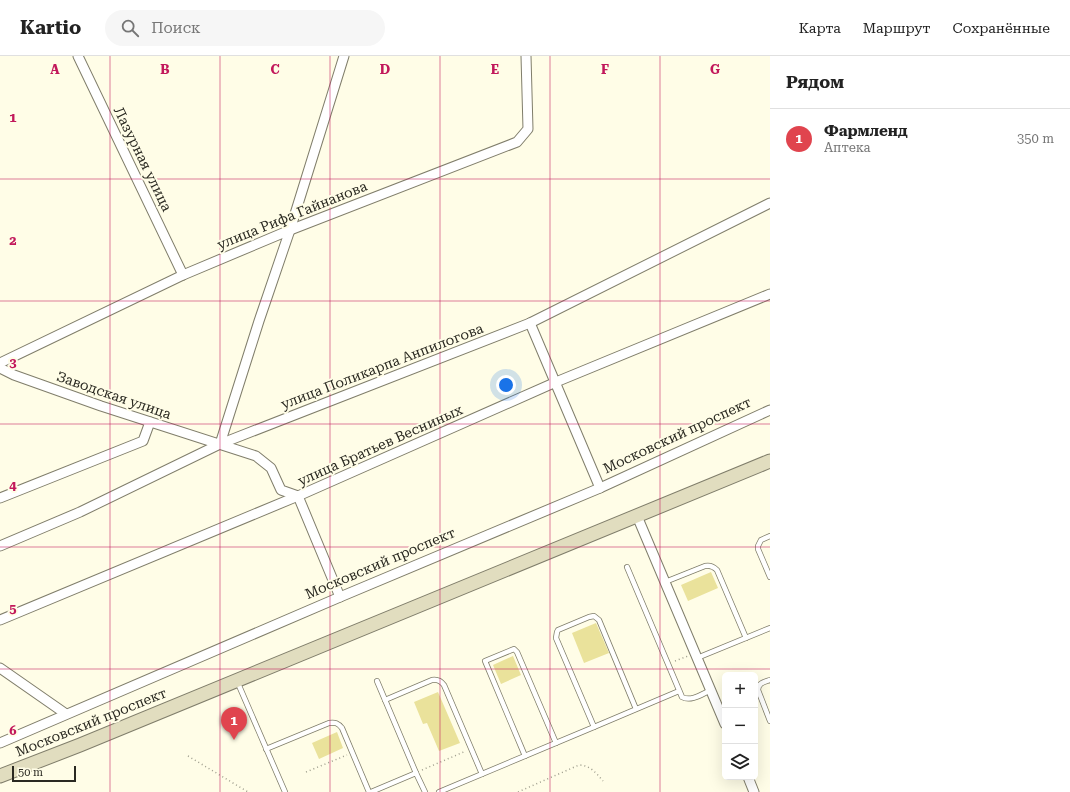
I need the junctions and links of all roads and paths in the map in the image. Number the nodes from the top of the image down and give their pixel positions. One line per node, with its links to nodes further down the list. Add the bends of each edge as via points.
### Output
1 (78, 56): 6 (street, Лазурная улица)
2 (344, 56): 5 (street)
3 (526, 56): 5 (street, улица Рифа Гайнанова, via 528,129 518,142)
4 (770, 203): 8 (street, улица Поликарпа Анпилогова)
5 (290, 230): 6 (street, улица Рифа Гайнанова); 14 (street)
6 (183, 275): 9 (street, улица Рифа Гайнанова)
7 (770, 294): 11 (street, улица Братьев Весниных)
8 (530, 323): 11 (street); 14 (street, улица Поликарпа Анпилогова)
9 (0, 363)
10 (0, 368): 13 (street, Заводская улица)
11 (556, 382): 16 (street); 17 (street, улица Братьев Весниных)
12 (770, 410): 16 (street, Московский проспект)
13 (150, 422): 14 (street, Заводская улица); 18 (street, via 143,441)
14 (220, 444): 17 (street, Заводская улица, via 256,456 271,468 281,490); 21 (street, улица Поликарпа Анпилогова, via 80,512)
15 (770, 461): 19 (main road, Московский проспект)
16 (600, 488): 25 (street, Московский проспект)
17 (298, 496): 25 (street); 26 (street, улица Братьев Весниных)
18 (0, 498)
19 (637, 516): 24 (street); 32 (main road, Московский проспект)
20 (770, 536): 23 (lane, via 761,540 758,546)
21 (0, 546)
22 (627, 567): 30 (lane)
23 (770, 577)
24 (665, 582): 28 (lane, via 705,566 717,570); 29 (street)
25 (340, 597): 39 (street, Московский проспект)
26 (0, 620)
27 (770, 628): 28 (lane)
28 (746, 638): 29 (lane)
29 (696, 656): 30 (path); 35 (street)
30 (668, 664): 36 (lane)
31 (0, 668): 39 (street)
32 (237, 680): 45 (lane); 53 (main road, Московский проспект)
33 (770, 680): 41 (lane, via 760,684 758,690)
34 (377, 681): 37 (lane)
35 (711, 690): 36 (lane, via 691,699 682,697); 40 (street)
36 (680, 691): 38 (lane)
37 (385, 700): 46 (lane, via 432,680 439,680 444,685); 51 (lane)
38 (636, 709): 42 (lane); 42 (lane, via 599,620 592,616 575,622 558,630 556,638)
39 (66, 714): 43 (street, Московский проспект)
40 (722, 717)
41 (770, 720)
42 (594, 727): 44 (lane)
43 (0, 743)
44 (556, 743): 49 (lane); 49 (lane, via 517,652 508,651 484,661)
45 (266, 749): 47 (lane, via 329,722 335,722 342,728); 57 (lane)
46 (471, 749): 51 (path); 52 (lane)
47 (352, 752): 50 (path); 58 (lane)
48 (188, 756): 56 (path)
49 (525, 756): 52 (lane)
50 (306, 772)
51 (416, 773): 58 (lane); 59 (lane)
52 (482, 774): 60 (lane)
53 (0, 776)
54 (749, 780): 62 (street)
55 (603, 781): 61 (path, via 590,767 578,765)
56 (248, 792)
57 (285, 792)
58 (370, 792)
59 (425, 792)
60 (439, 792)
61 (518, 792)
62 (754, 792)

